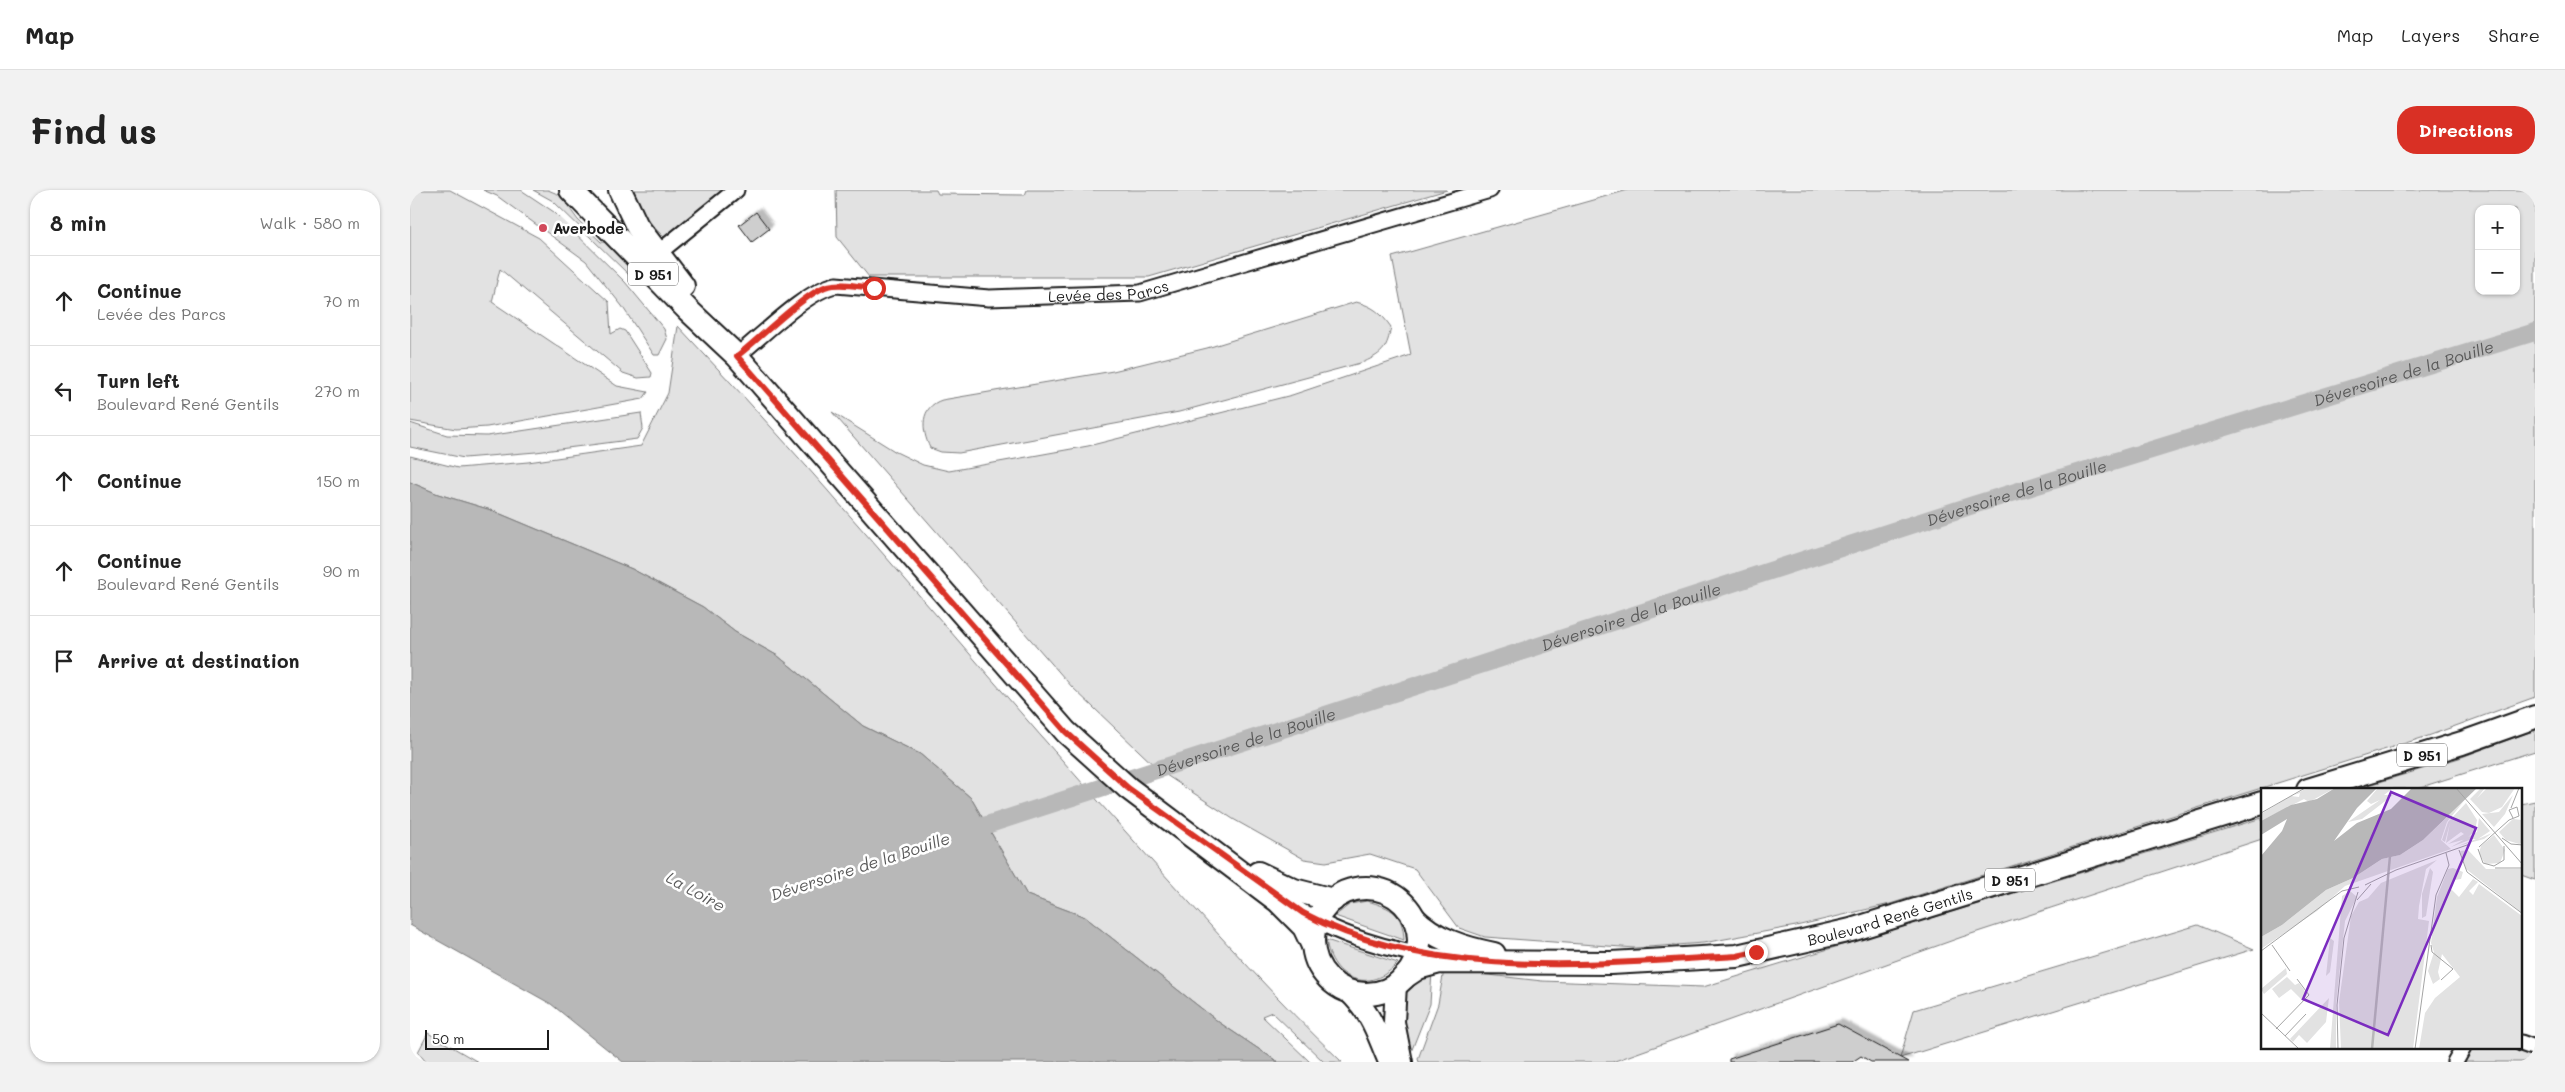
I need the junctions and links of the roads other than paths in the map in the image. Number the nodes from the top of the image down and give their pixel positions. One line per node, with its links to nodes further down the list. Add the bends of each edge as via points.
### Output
1 (571, 190): 6 (main road, D 951)
2 (620, 190): 5 (main road, D 951, via 633,219)
3 (736, 190): 5 (street)
4 (1490, 190): 6 (street, Levée des Parcs, via 1140,293 989,298 826,286)
5 (657, 254): 6 (main road, D 951)
6 (737, 356): 10 (main road, D 951, via 1066,732 1128,788)
7 (2535, 716): 8 (main road, D 951, via 2462,743)
8 (2315, 788)
9 (2261, 803): 16 (main road, Boulevard René Gentils / D 951, via 1851,930 1737,956 1611,963)
10 (1192, 834): 11 (main road, D 951, via 1294,890); 13 (street); 14 (main road, D 951, via 1294,914)
11 (1333, 900): 12 (main road, Boulevard René Gentils, via 1357,889 1377,890 1395,897); 13 (main road, via 1324,908)
12 (1413, 917): 15 (main road, via 1418,938); 16 (main road, Boulevard René Gentils / D 951, via 1426,931 1471,949)
13 (1318, 921): 14 (main road); 15 (street, via 1389,947)
14 (1313, 946): 18 (main road, via 1324,974)
15 (1417, 953): 16 (street); 17 (main road, via 1410,970)
16 (1536, 963): 17 (main road, Boulevard René Gentils / D 951, via 1440,962 1418,968)
17 (1399, 981): 18 (main road, Boulevard René Gentils, via 1373,993); 23 (main road, via 1394,1022)
18 (1348, 991): 22 (main road, via 1374,1023)
19 (2522, 1043): 20 (street)
20 (2535, 1048)
21 (2462, 1050): 24 (street)
22 (1388, 1062)
23 (1402, 1062)
24 (2455, 1062)

